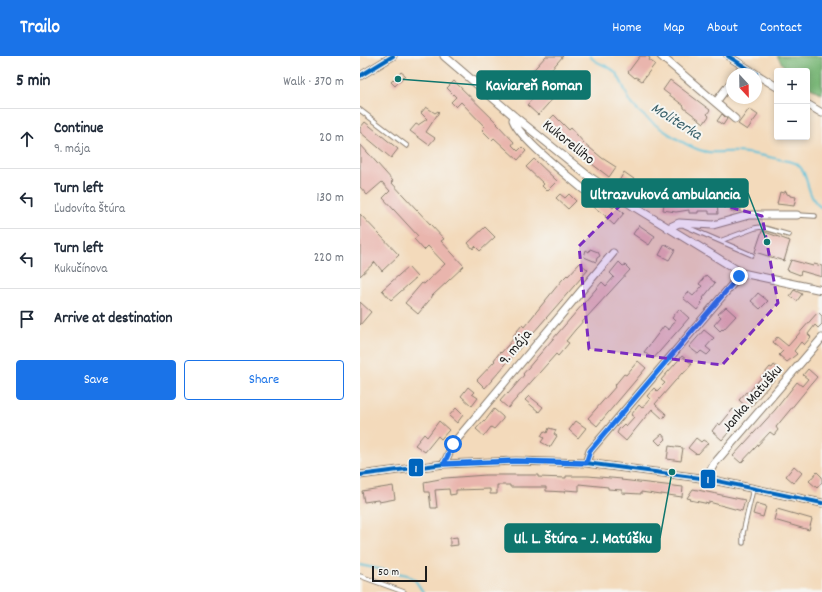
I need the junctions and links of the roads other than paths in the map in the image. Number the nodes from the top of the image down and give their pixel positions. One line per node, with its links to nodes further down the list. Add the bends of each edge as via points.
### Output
1 (393, 56): 7 (street)
2 (444, 56): 15 (street, Kukorelliho)
3 (661, 56): 11 (street)
4 (728, 56): 5 (street)
5 (743, 66): 6 (street)
6 (746, 68)
7 (360, 76)
8 (762, 78): 9 (street)
9 (774, 85)
10 (726, 89): 11 (street)
11 (716, 102): 16 (street)
12 (810, 106): 14 (street)
13 (360, 110): 17 (lane)
14 (822, 113)
15 (514, 116): 18 (street, Kukorelliho, via 515,125 531,143); 22 (street, Kukorelliho, via 587,176)
16 (735, 119)
17 (407, 146)
18 (584, 190)
19 (797, 215): 20 (lane); 21 (street, via 748,215 713,225)
20 (815, 216)
21 (679, 223): 22 (street); 24 (lane)
22 (668, 228): 27 (street, Kukorelliho)
23 (789, 235): 24 (lane, via 755,228)
24 (720, 241): 26 (lane)
25 (613, 253): 31 (street, 9. mája, via 453,444)
26 (752, 255)
27 (742, 273): 28 (street, Kukorelliho); 30 (street, via 590,451)
28 (822, 290)
29 (822, 338): 33 (street, Janka Matušku, via 714,464)
30 (586, 463): 31 (street, via 516,461); 33 (street)
31 (444, 464): 32 (street)
32 (360, 475)
33 (708, 479): 34 (street)
34 (753, 489): 35 (street); 36 (lane, via 743,532)
35 (822, 503)
36 (743, 543)
37 (360, 576): 38 (lane)
38 (404, 592)

